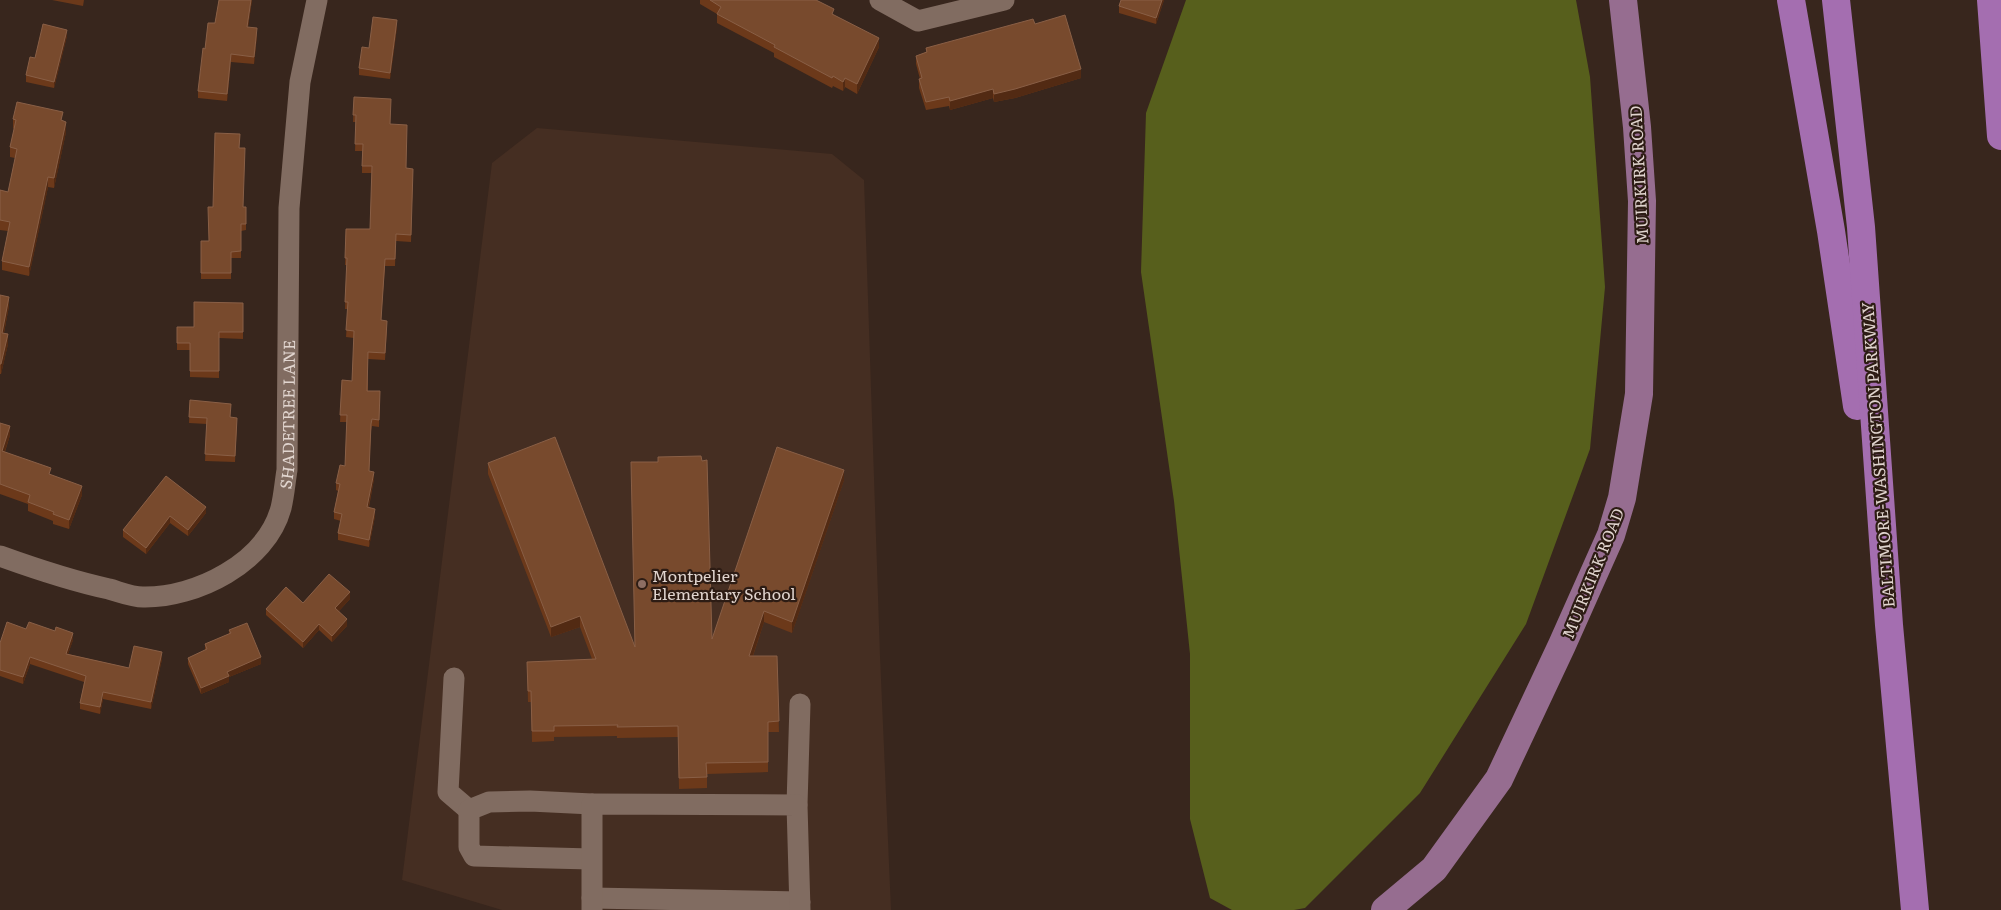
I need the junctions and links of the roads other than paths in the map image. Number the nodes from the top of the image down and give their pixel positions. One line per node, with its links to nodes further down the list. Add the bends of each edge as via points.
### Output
1 (317, 0): 9 (street, SHADETREE LANE, via 300,82 289,208 287,470 281,509 267,537 242,564 210,582 174,595 141,597 68,580)
2 (880, 0): 3 (street, via 918,21)
3 (1004, 0)
4 (1623, 0): 19 (main road, MUIRKIRK ROAD, via 1642,201 1639,394 1622,498 1611,535 1499,779 1434,869)
5 (1791, 0): 10 (highway, via 1831,231)
6 (1836, 0): 10 (highway, BALTIMORE-WASHINGTON PARKWAY, via 1861,227)
7 (1991, 0): 8 (highway)
8 (2001, 136)
9 (0, 556)
10 (1889, 625): 20 (highway, BALTIMORE-WASHINGTON PARKWAY)
11 (454, 678): 15 (street, via 448,792)
12 (800, 704): 14 (street)
13 (592, 804): 14 (street); 15 (street, via 489,802); 16 (street)
14 (796, 805): 18 (street)
15 (469, 810): 16 (street, via 469,847 474,856)
16 (591, 859): 17 (street)
17 (592, 904): 18 (street)
18 (800, 906)
19 (1385, 910)
20 (1915, 910)

